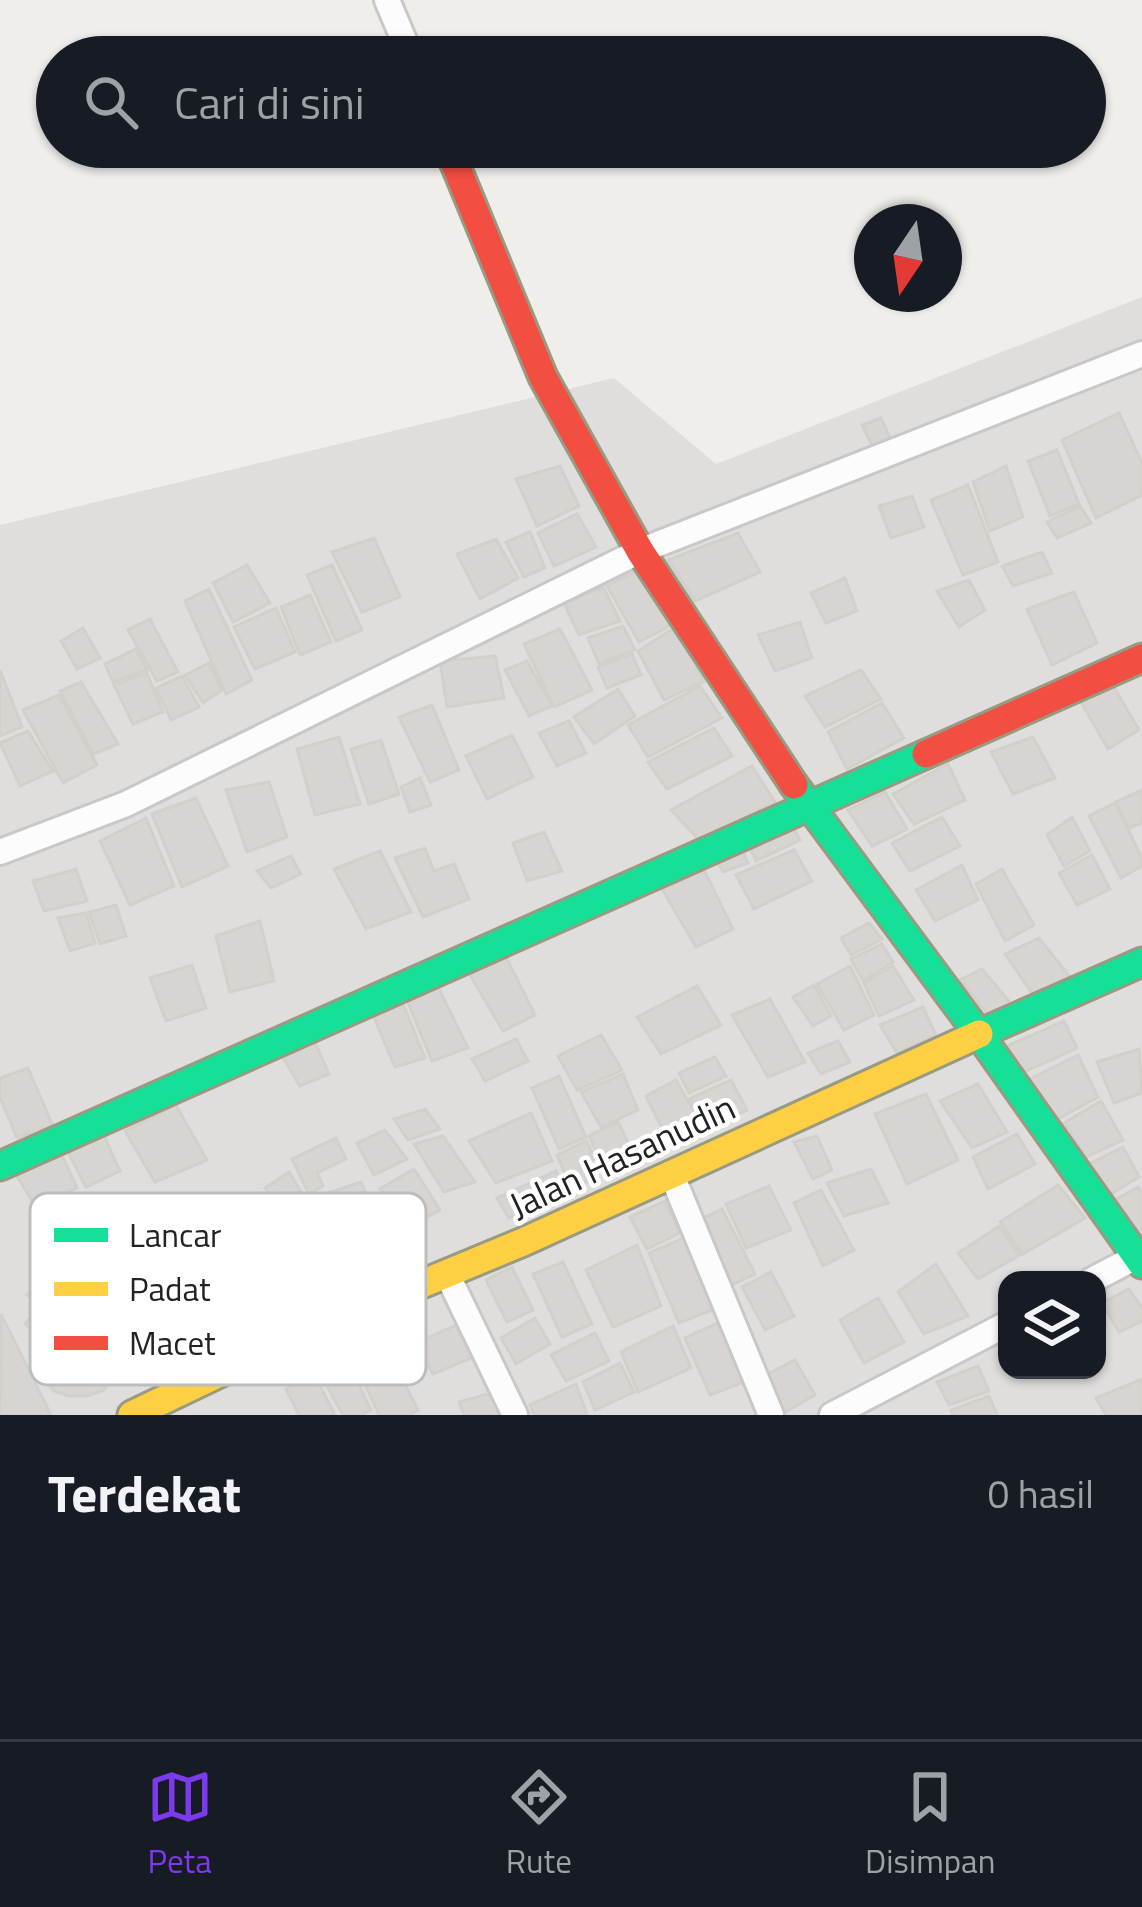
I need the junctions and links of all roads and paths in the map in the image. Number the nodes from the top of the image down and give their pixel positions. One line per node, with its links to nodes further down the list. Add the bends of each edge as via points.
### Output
1 (387, 0): 2 (street)
2 (402, 36)
3 (457, 168): 5 (street, via 543,377)
4 (1142, 354): 5 (street)
5 (640, 551): 7 (street); 8 (street, via 126,804)
6 (1142, 658): 7 (street)
7 (808, 806): 10 (street); 11 (street)
8 (0, 852)
9 (1142, 962): 10 (street, Jalan Hasanudin)
10 (978, 1033): 12 (street, Jalan Hasanudin); 13 (street)
11 (0, 1166)
12 (671, 1173): 14 (street, Jalan Hasanudin); 21 (street)
13 (1140, 1258): 15 (street)
14 (447, 1274): 16 (street, Jalan Hasanudin); 20 (street)
15 (1106, 1274)
16 (426, 1283)
17 (998, 1329): 22 (street)
18 (195, 1385): 19 (street, Jalan Hasanudin)
19 (132, 1415)
20 (515, 1415)
21 (771, 1415)
22 (832, 1415)

